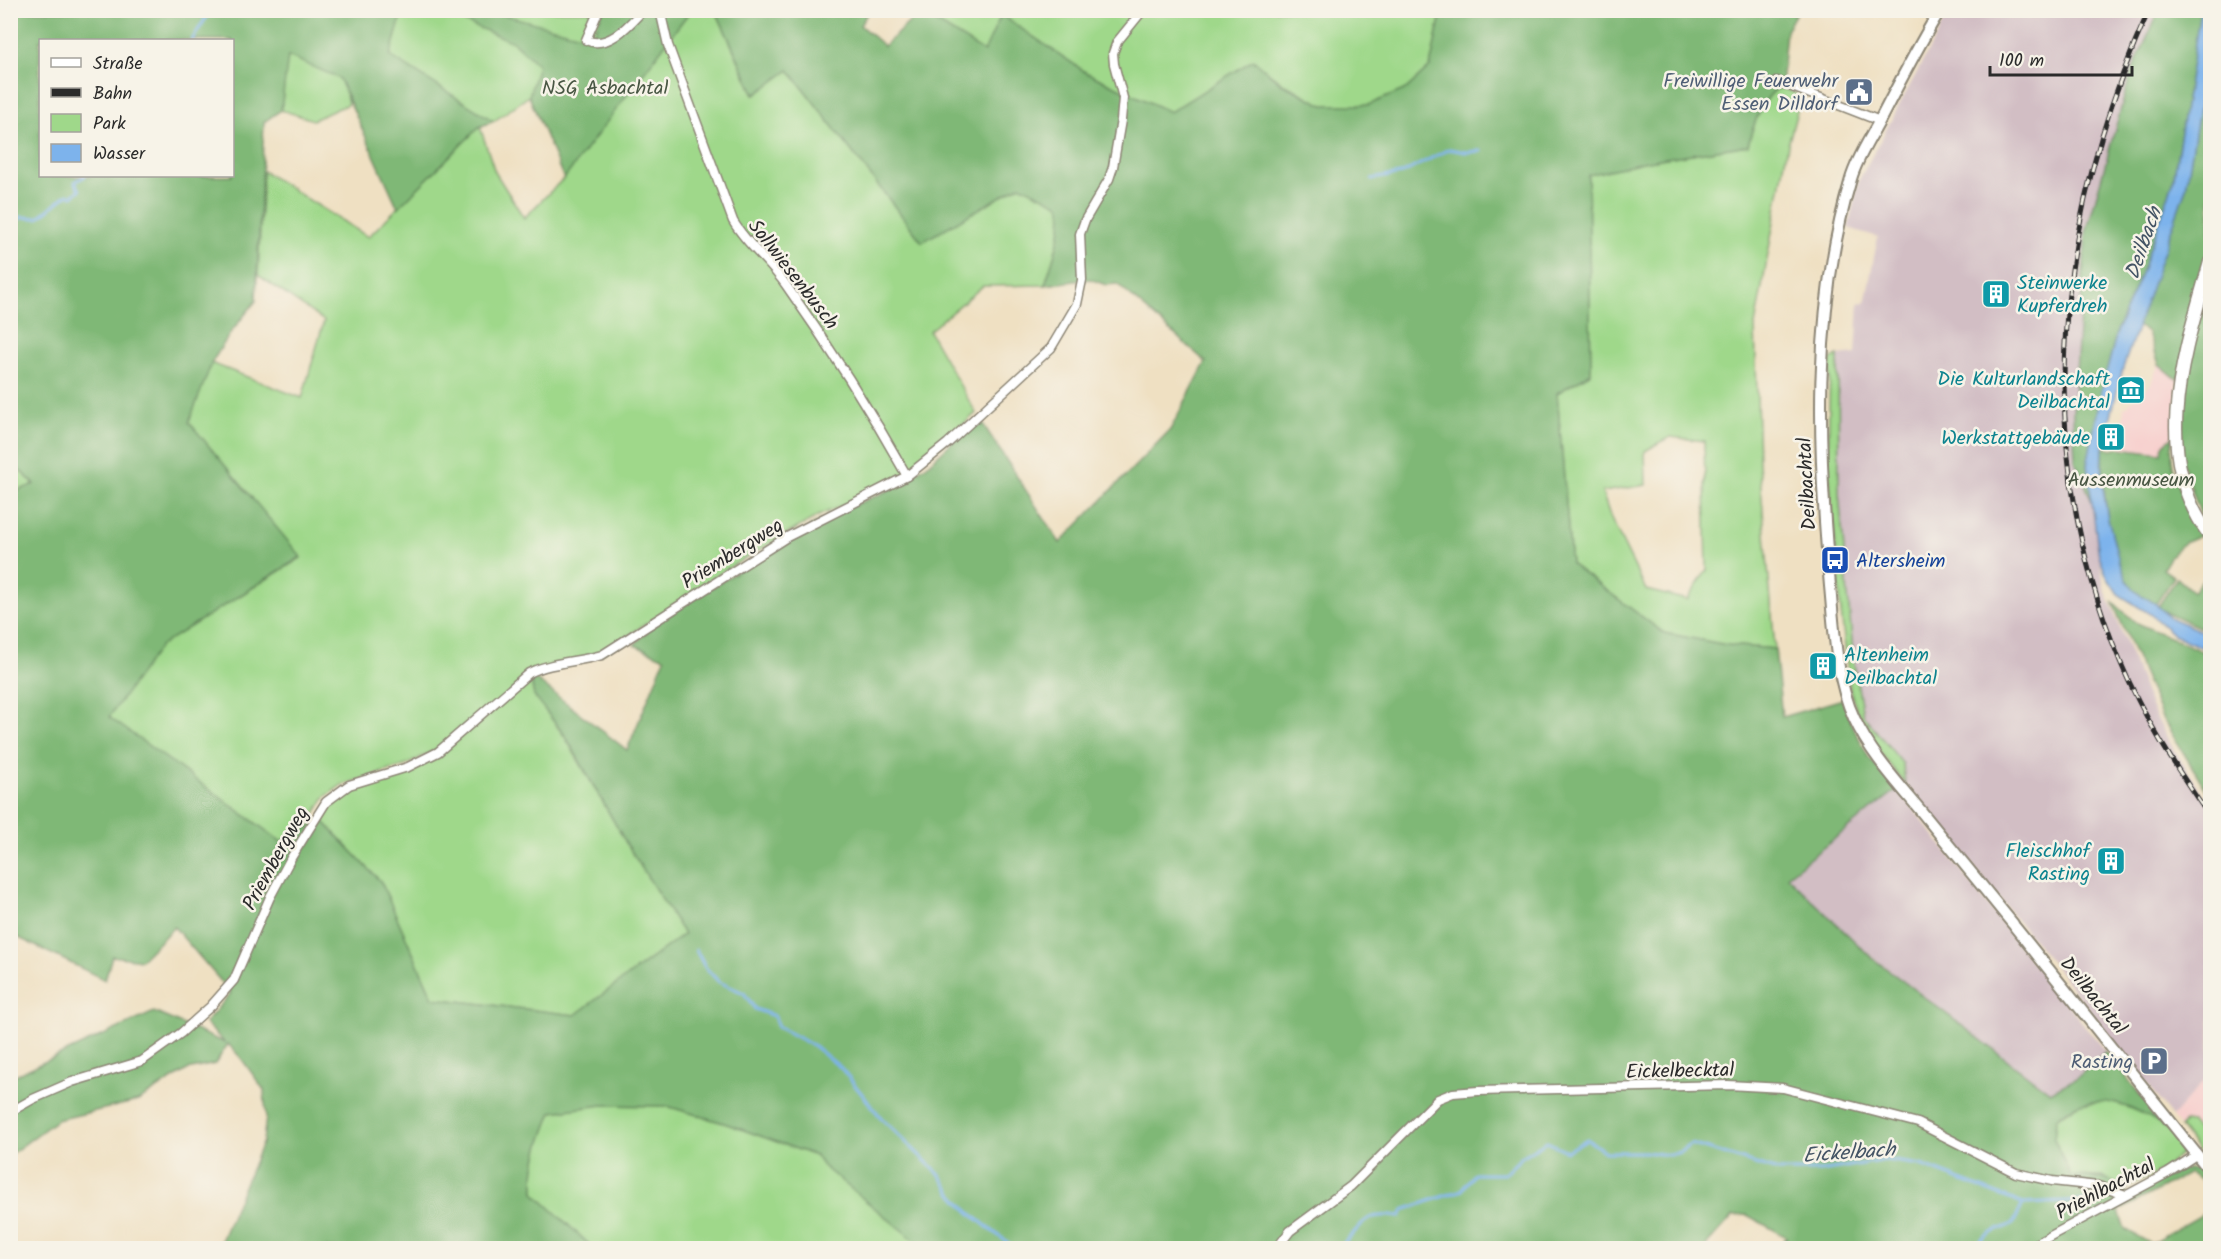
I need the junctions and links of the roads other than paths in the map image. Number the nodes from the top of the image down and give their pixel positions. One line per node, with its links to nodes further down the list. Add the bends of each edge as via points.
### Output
1 (599, 10): 2 (street, via 585,40 599,44)
2 (643, 10)
3 (660, 10): 9 (street, Sollwiesenbusch, via 671,54 733,221 819,331)
4 (1143, 10): 9 (street, Priembergweg, via 1117,42 1113,53 1122,94 1121,120 1109,179 1080,234 1082,280 1077,304 1051,348)
5 (1940, 10): 7 (street, Deilbachtal)
6 (1777, 81): 7 (street)
7 (1880, 121): 12 (street, Deilbachtal, via 1852,175 1844,206 1829,286 1821,388 1828,566 1849,707 1874,753)
8 (2211, 262): 10 (main road, via 2184,358 2175,422 2185,487)
9 (907, 476): 11 (street, Priembergweg, via 787,537 602,655 529,673 438,752 408,768 349,785 336,793 326,802 291,858 234,980 211,1006 142,1061 72,1082)
10 (2211, 536)
11 (10, 1112)
12 (2196, 1155): 13 (street, Deilbachtal); 14 (street, Priehlbachtal)
13 (2211, 1171)
14 (2126, 1195): 15 (street, Eickelbecktal, via 2098,1186 2016,1173 1918,1123 1783,1088 1728,1085 1478,1091 1438,1099 1351,1186 1290,1231); 16 (street, Priehlbachtal)
15 (1277, 1248)
16 (2028, 1248)

